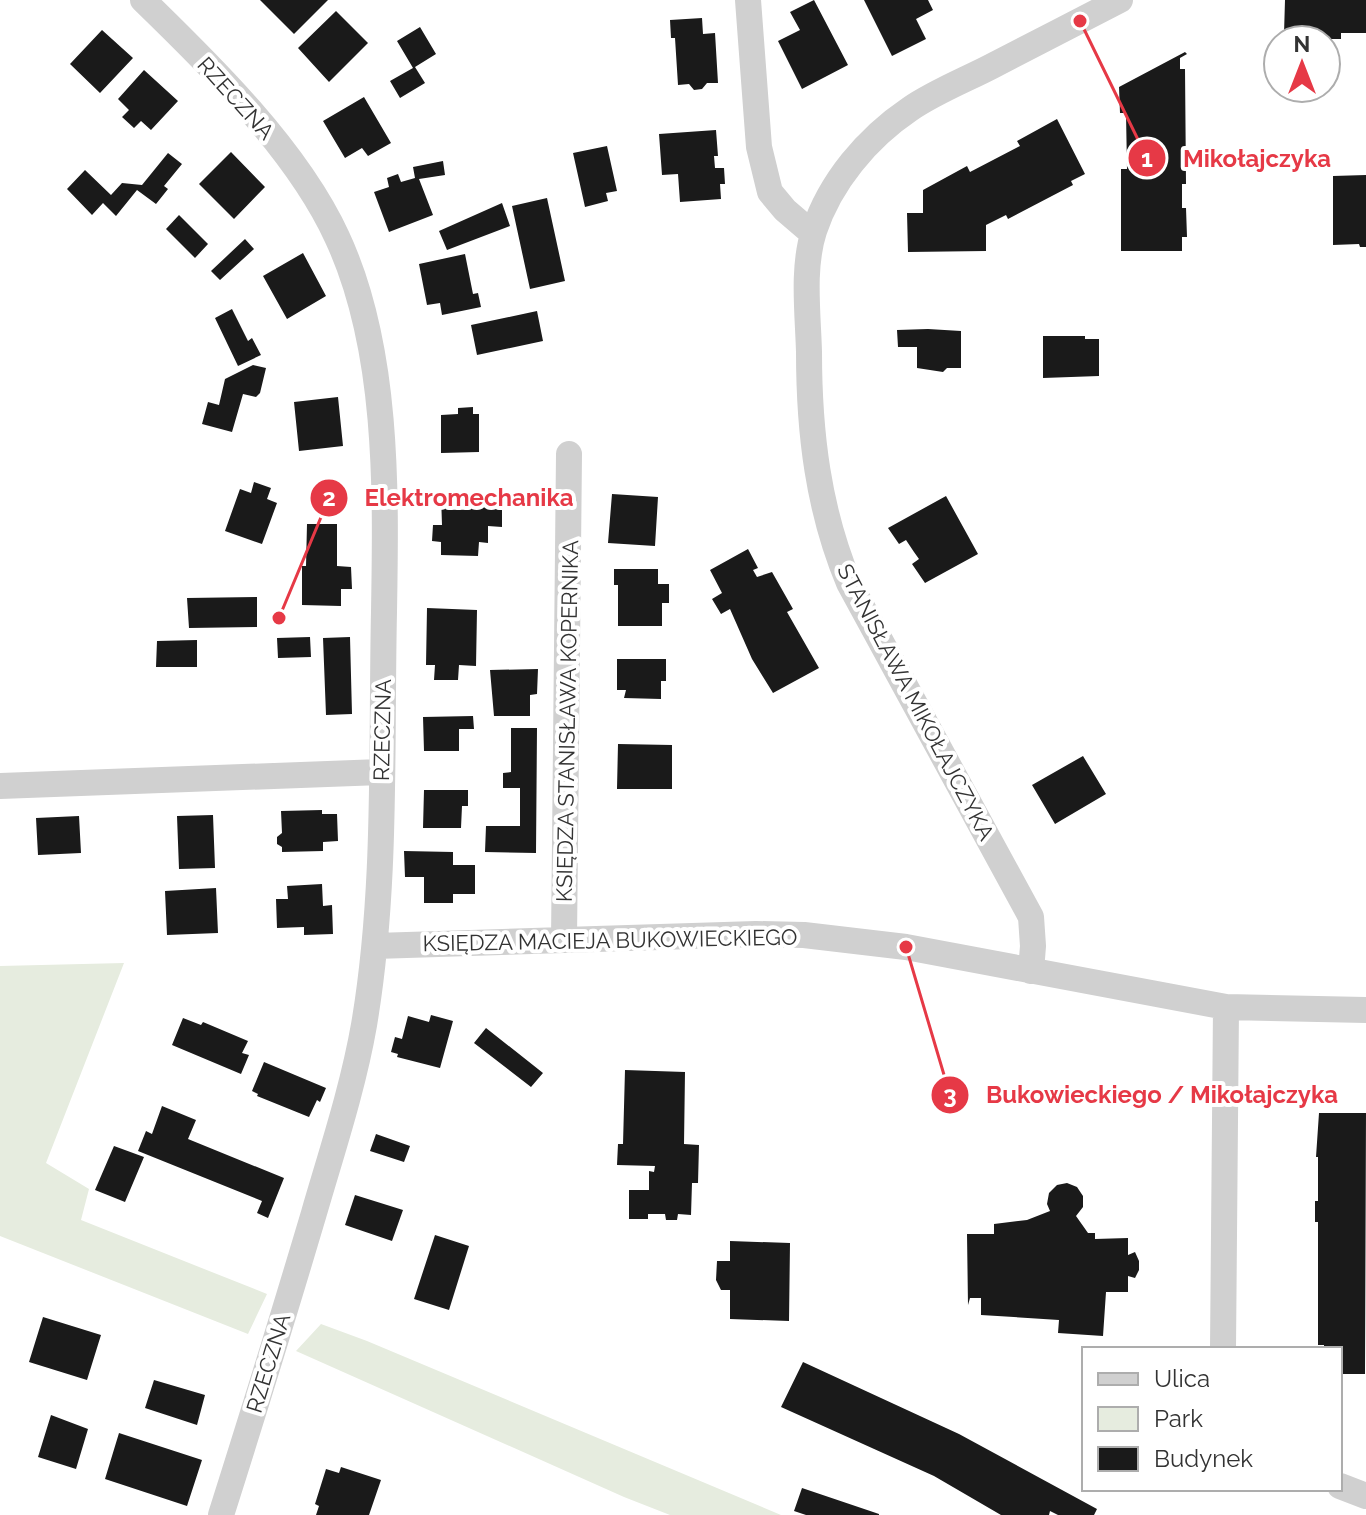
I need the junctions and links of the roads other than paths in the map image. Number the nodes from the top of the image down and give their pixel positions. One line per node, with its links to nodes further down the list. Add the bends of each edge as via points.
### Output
1 (143, 0): 6 (street, RZECZNA, via 298,171 336,234 358,291 374,369 384,499)
2 (748, 0): 4 (street, via 759,147 770,192)
3 (1120, 0): 4 (street, STANISŁAWA MIKOŁAJCZYKA, via 911,108 853,160 826,200)
4 (813, 234): 10 (street, STANISŁAWA MIKOŁAJCZYKA, via 808,275 809,406 836,553 1031,917)
5 (569, 454): 8 (street, KSIĘDZA STANISŁAWA KOPERNIKA)
6 (381, 772): 7 (street); 9 (street, RZECZNA)
7 (0, 786)
8 (564, 940): 9 (street, KSIĘDZA MACIEJA BUKOWIECKIEGO); 10 (street, KSIĘDZA MACIEJA BUKOWIECKIEGO, via 804,935 894,945)
9 (375, 946): 16 (street, RZECZNA, via 355,1067)
10 (1031, 971): 11 (street, KSIĘDZA MACIEJA BUKOWIECKIEGO)
11 (1226, 1007): 12 (street, KSIĘDZA MACIEJA BUKOWIECKIEGO); 13 (street)
12 (1366, 1010)
13 (1223, 1347)
14 (1342, 1487): 15 (street)
15 (1366, 1496)
16 (221, 1515)

